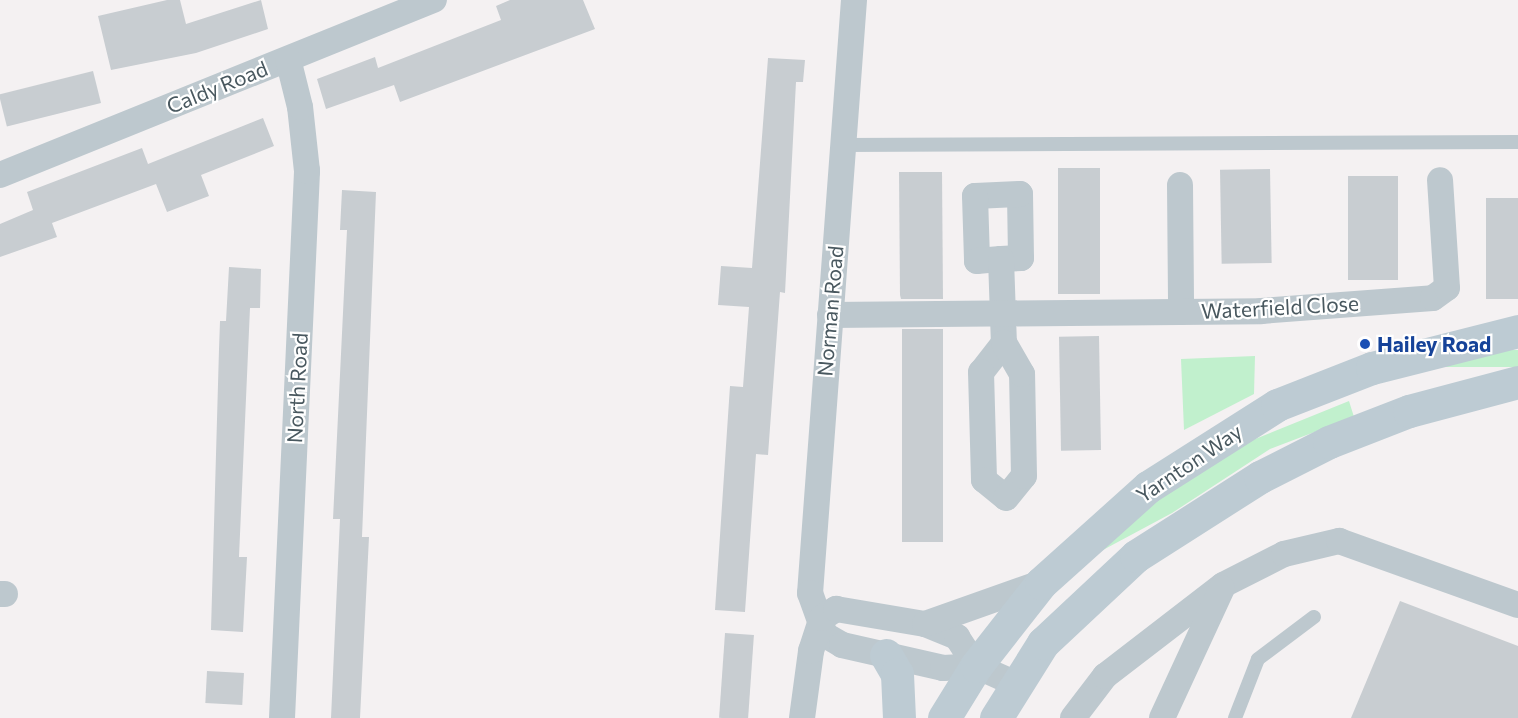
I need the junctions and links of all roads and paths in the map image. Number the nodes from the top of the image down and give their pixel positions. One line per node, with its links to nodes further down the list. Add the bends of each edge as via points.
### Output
1 (434, 0): 3 (street, Caldy Road)
2 (854, 0): 5 (street, Norman Road)
3 (288, 59): 6 (street, Caldy Road); 25 (street, North Road, via 300,107 307,171)
4 (1518, 142): 5 (lane)
5 (844, 145): 12 (street, Norman Road)
6 (0, 175)
7 (1440, 180): 11 (street, Waterfield Close, via 1447,288 1433,298)
8 (1180, 185): 11 (street)
9 (1000, 259): 10 (street)
10 (1001, 312): 11 (street, Waterfield Close); 12 (street, Waterfield Close); 14 (street)
11 (1181, 312)
12 (830, 315): 20 (street, Norman Road, via 808,572 812,600)
13 (1518, 331): 16 (street, Yarnton Way, via 1372,368 1277,405 1148,487)
14 (1004, 343): 14 (street, via 981,372 984,480 1006,498 1024,476 1022,374)
15 (1518, 382): 24 (street, via 1409,411 1260,477 1136,556 1043,643)
16 (1041, 583): 21 (street); 23 (street, Yarnton Way)
17 (1223, 585): 18 (street, via 1284,554 1339,541); 30 (street, via 1105,676); 31 (street)
18 (1518, 605)
19 (1314, 617): 32 (lane, via 1258,659)
20 (822, 618): 21 (street, via 836,609); 22 (street, Norman Road, via 825,635); 26 (street, via 805,679)
21 (925, 624): 23 (street, via 957,638)
22 (886, 655): 23 (street, Norman Road, via 942,668); 27 (street, via 897,674)
23 (976, 666): 24 (street, Norman Road); 28 (street, Yarnton Way)
24 (1014, 683): 29 (street)
25 (282, 718)
26 (802, 718)
27 (898, 718)
28 (944, 718)
29 (996, 718)
30 (1073, 718)
31 (1162, 718)
32 (1235, 718)

